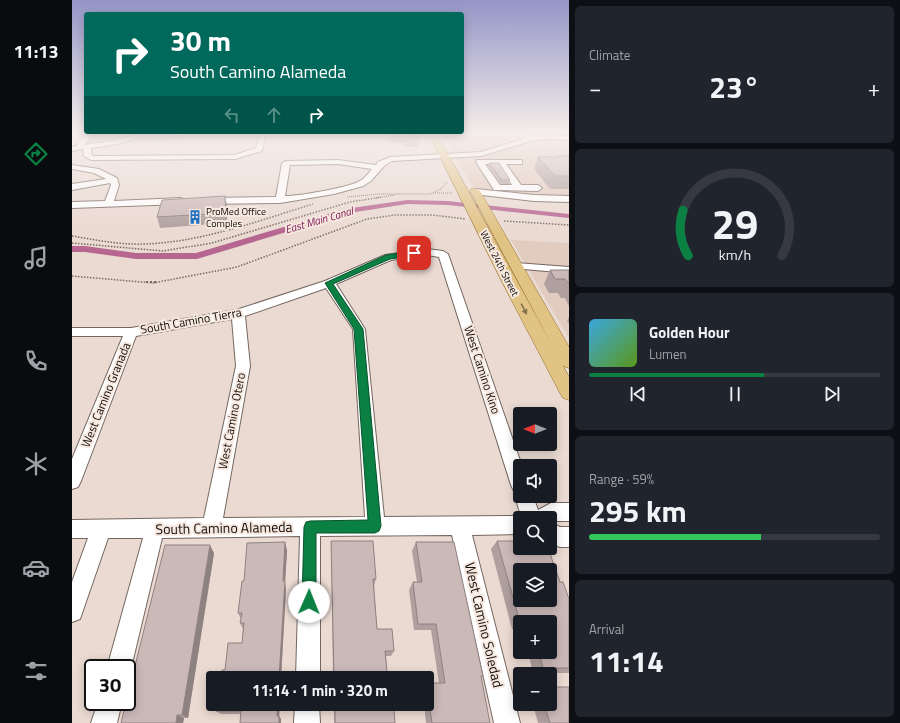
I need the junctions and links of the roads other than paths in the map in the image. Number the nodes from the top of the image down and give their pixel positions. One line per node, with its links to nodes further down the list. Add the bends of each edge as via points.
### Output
1 (286, 166): 14 (street)
2 (366, 166): 7 (street)
3 (451, 166): 19 (main road, West 24th Street)
4 (482, 166): 11 (street, via 497,188)
5 (503, 166): 11 (street)
6 (72, 167): 8 (street, via 101,172)
7 (377, 168): 14 (street, via 360,184)
8 (114, 180): 10 (street); 17 (street, via 116,184)
9 (469, 180): 19 (main road, West 24th Street)
10 (72, 187)
11 (518, 188): 12 (street)
12 (538, 188)
13 (569, 199): 19 (street, via 534,198)
14 (280, 200): 16 (street)
15 (187, 201): 17 (street)
16 (202, 201)
17 (109, 203): 18 (street)
18 (72, 205)
19 (477, 209): 21 (main road, via 505,261); 28 (main road, West 24th Street, one-way to 28, via 508,280)
20 (443, 254): 23 (street, South Camino Tierra, via 427,252 389,257); 29 (street, West Camino Kino)
21 (516, 266): 22 (street); 27 (main road, West 24th Street)
22 (569, 270)
23 (329, 283): 24 (street, South Camino Tierra); 34 (street, via 359,329)
24 (238, 314): 26 (street, South Camino Tierra); 36 (street, West Camino Otero, via 243,366)
25 (72, 332): 26 (street, South Camino Tierra)
26 (131, 332): 30 (street, West Camino Granada)
27 (569, 362)
28 (569, 393)
29 (513, 464)
30 (72, 482)
31 (557, 512): 32 (street)
32 (569, 512)
33 (513, 525): 35 (street, South Camino Alameda)
34 (375, 526): 35 (street, South Camino Alameda); 37 (street, South Camino Alameda)
35 (460, 526): 50 (street, West Camino Soledad)
36 (212, 527): 37 (street, South Camino Alameda); 38 (street, South Camino Alameda)
37 (310, 527): 45 (street)
38 (155, 528): 40 (street, South Camino Alameda); 44 (street)
39 (72, 529): 40 (street, South Camino Alameda)
40 (101, 530): 43 (street)
41 (557, 536): 42 (street)
42 (569, 537)
43 (72, 611)
44 (121, 659)
45 (308, 671)
46 (107, 711): 48 (street)
47 (307, 711): 49 (street)
48 (104, 723)
49 (307, 723)
50 (507, 723)

